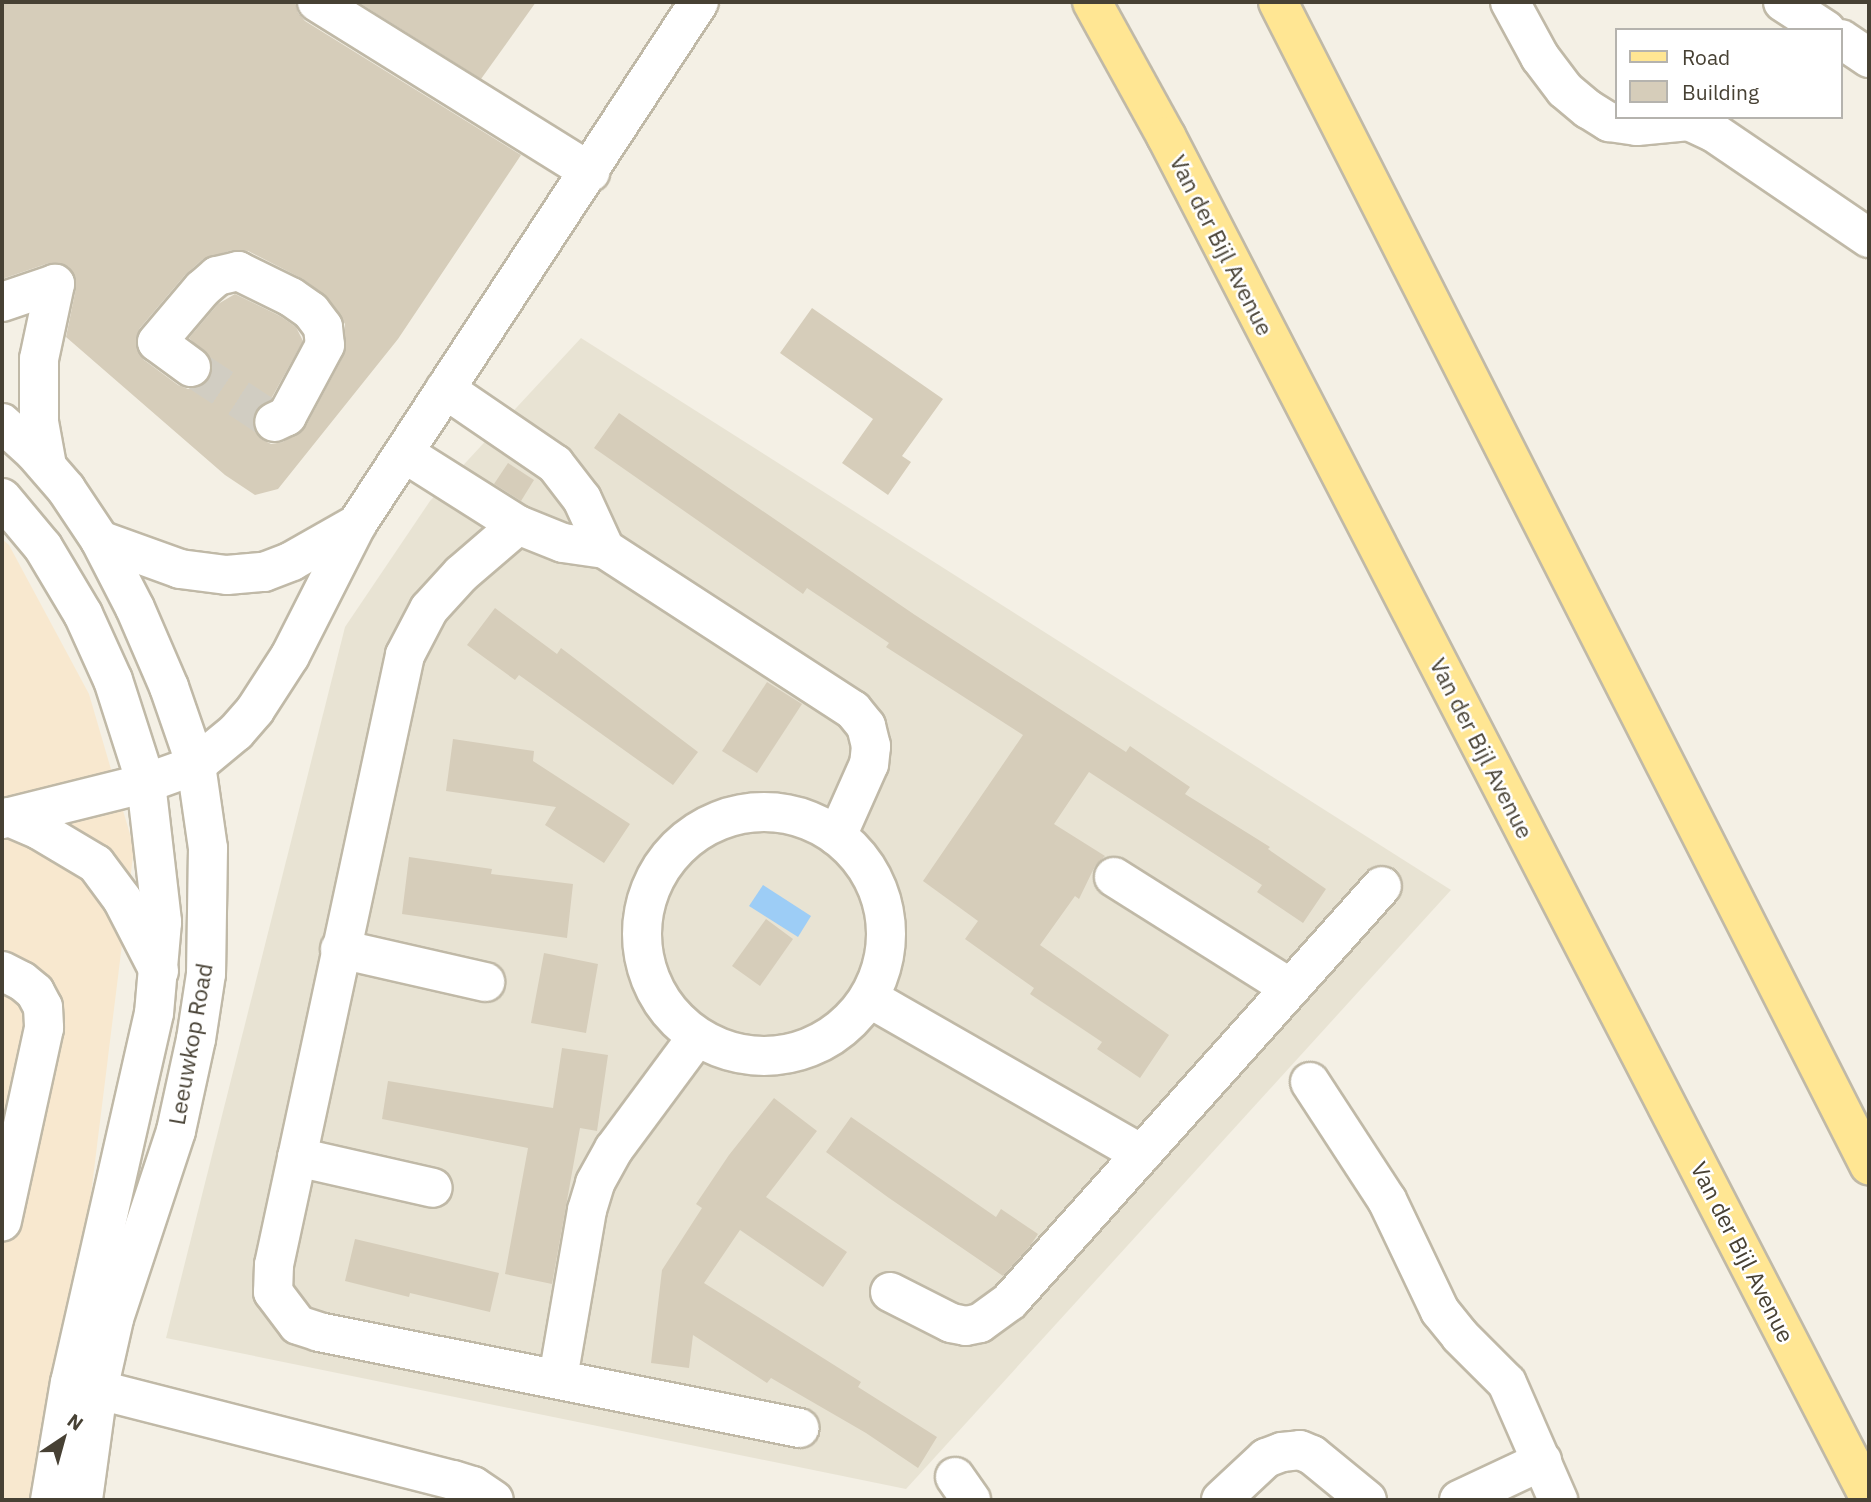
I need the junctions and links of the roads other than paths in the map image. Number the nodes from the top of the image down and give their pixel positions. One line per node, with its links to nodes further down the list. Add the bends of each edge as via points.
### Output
1 (317, 2): 10 (street)
2 (699, 2): 10 (street)
3 (1092, 2): 48 (main road, Van der Bijl Avenue, via 1166,136)
4 (1278, 2): 40 (main road)
5 (1510, 2): 11 (street, via 1540,57 1565,90 1588,109 1609,122 1637,126 1689,121 1713,132)
6 (1783, 2): 7 (street)
7 (1823, 28)
8 (1843, 40): 9 (street)
9 (1869, 58)
10 (590, 172): 14 (street)
11 (1869, 238)
12 (2, 302): 18 (street, via 55,284 38,370 39,422)
13 (191, 367): 15 (street, via 157,342 217,276 238,271 291,297 323,327 325,345 287,416)
14 (445, 389): 17 (street); 23 (street, via 555,464 582,499)
15 (274, 422)
16 (2, 423): 18 (street, Leeuwkop Road)
17 (404, 453): 20 (street); 21 (street)
18 (47, 466): 22 (street, Leeuwkop Road)
19 (2, 498): 25 (street, Leeuwkop Road, via 43,547 83,614 113,680)
20 (357, 524): 22 (street, via 264,572 227,575 180,569); 24 (street, via 290,656 255,710)
21 (518, 525): 23 (street, via 563,543); 30 (street, via 429,609 405,655)
22 (100, 540): 24 (street, Leeuwkop Road, via 169,687)
23 (605, 549): 27 (street, via 853,710 866,726 869,764)
24 (196, 765): 25 (street); 45 (street, Leeuwkop Road, via 208,848 206,974 196,1039 176,1131)
25 (146, 783): 26 (street); 32 (street, Leeuwkop Road, via 162,922)
26 (6, 818): 32 (street, via 38,830 96,864 122,900)
27 (837, 836): 35 (street, via 863,861 880,893 887,929 883,965); 36 (street, via 802,817 763,811 724,817 690,836 662,864 645,900 641,938 648,977 668,1011)
28 (1114, 877): 34 (street)
29 (1382, 886): 34 (street)
30 (340, 950): 33 (street); 39 (street)
31 (2, 971): 42 (street, via 35,992 43,1007 44,1028)
32 (160, 973): 45 (street, Leeuwkop Road)
33 (485, 982)
34 (1290, 988): 38 (street)
35 (869, 998): 36 (street, via 848,1024 822,1043 791,1054 759,1057 726,1051); 38 (street)
36 (697, 1037): 44 (street, via 614,1149 595,1183)
37 (1310, 1083): 47 (street, via 1387,1200 1440,1311 1507,1383)
38 (1141, 1154): 43 (street, via 1010,1301 980,1323 951,1323)
39 (296, 1157): 41 (street); 44 (street, via 274,1265 274,1292 298,1325)
40 (1869, 1165)
41 (432, 1188)
42 (2, 1221)
43 (890, 1292)
44 (558, 1378): 46 (street)
45 (84, 1386): 49 (street, Leeuwkop Road); 50 (street, Leeuwkop Road); 51 (street, via 463,1483)
46 (800, 1429)
47 (1542, 1461): 54 (street); 55 (street)
48 (1869, 1497)
49 (50, 1500)
50 (83, 1500)
51 (494, 1500)
52 (1221, 1500): 53 (street, via 1266,1458 1300,1450)
53 (1367, 1500)
54 (1459, 1500)
55 (1558, 1500)

